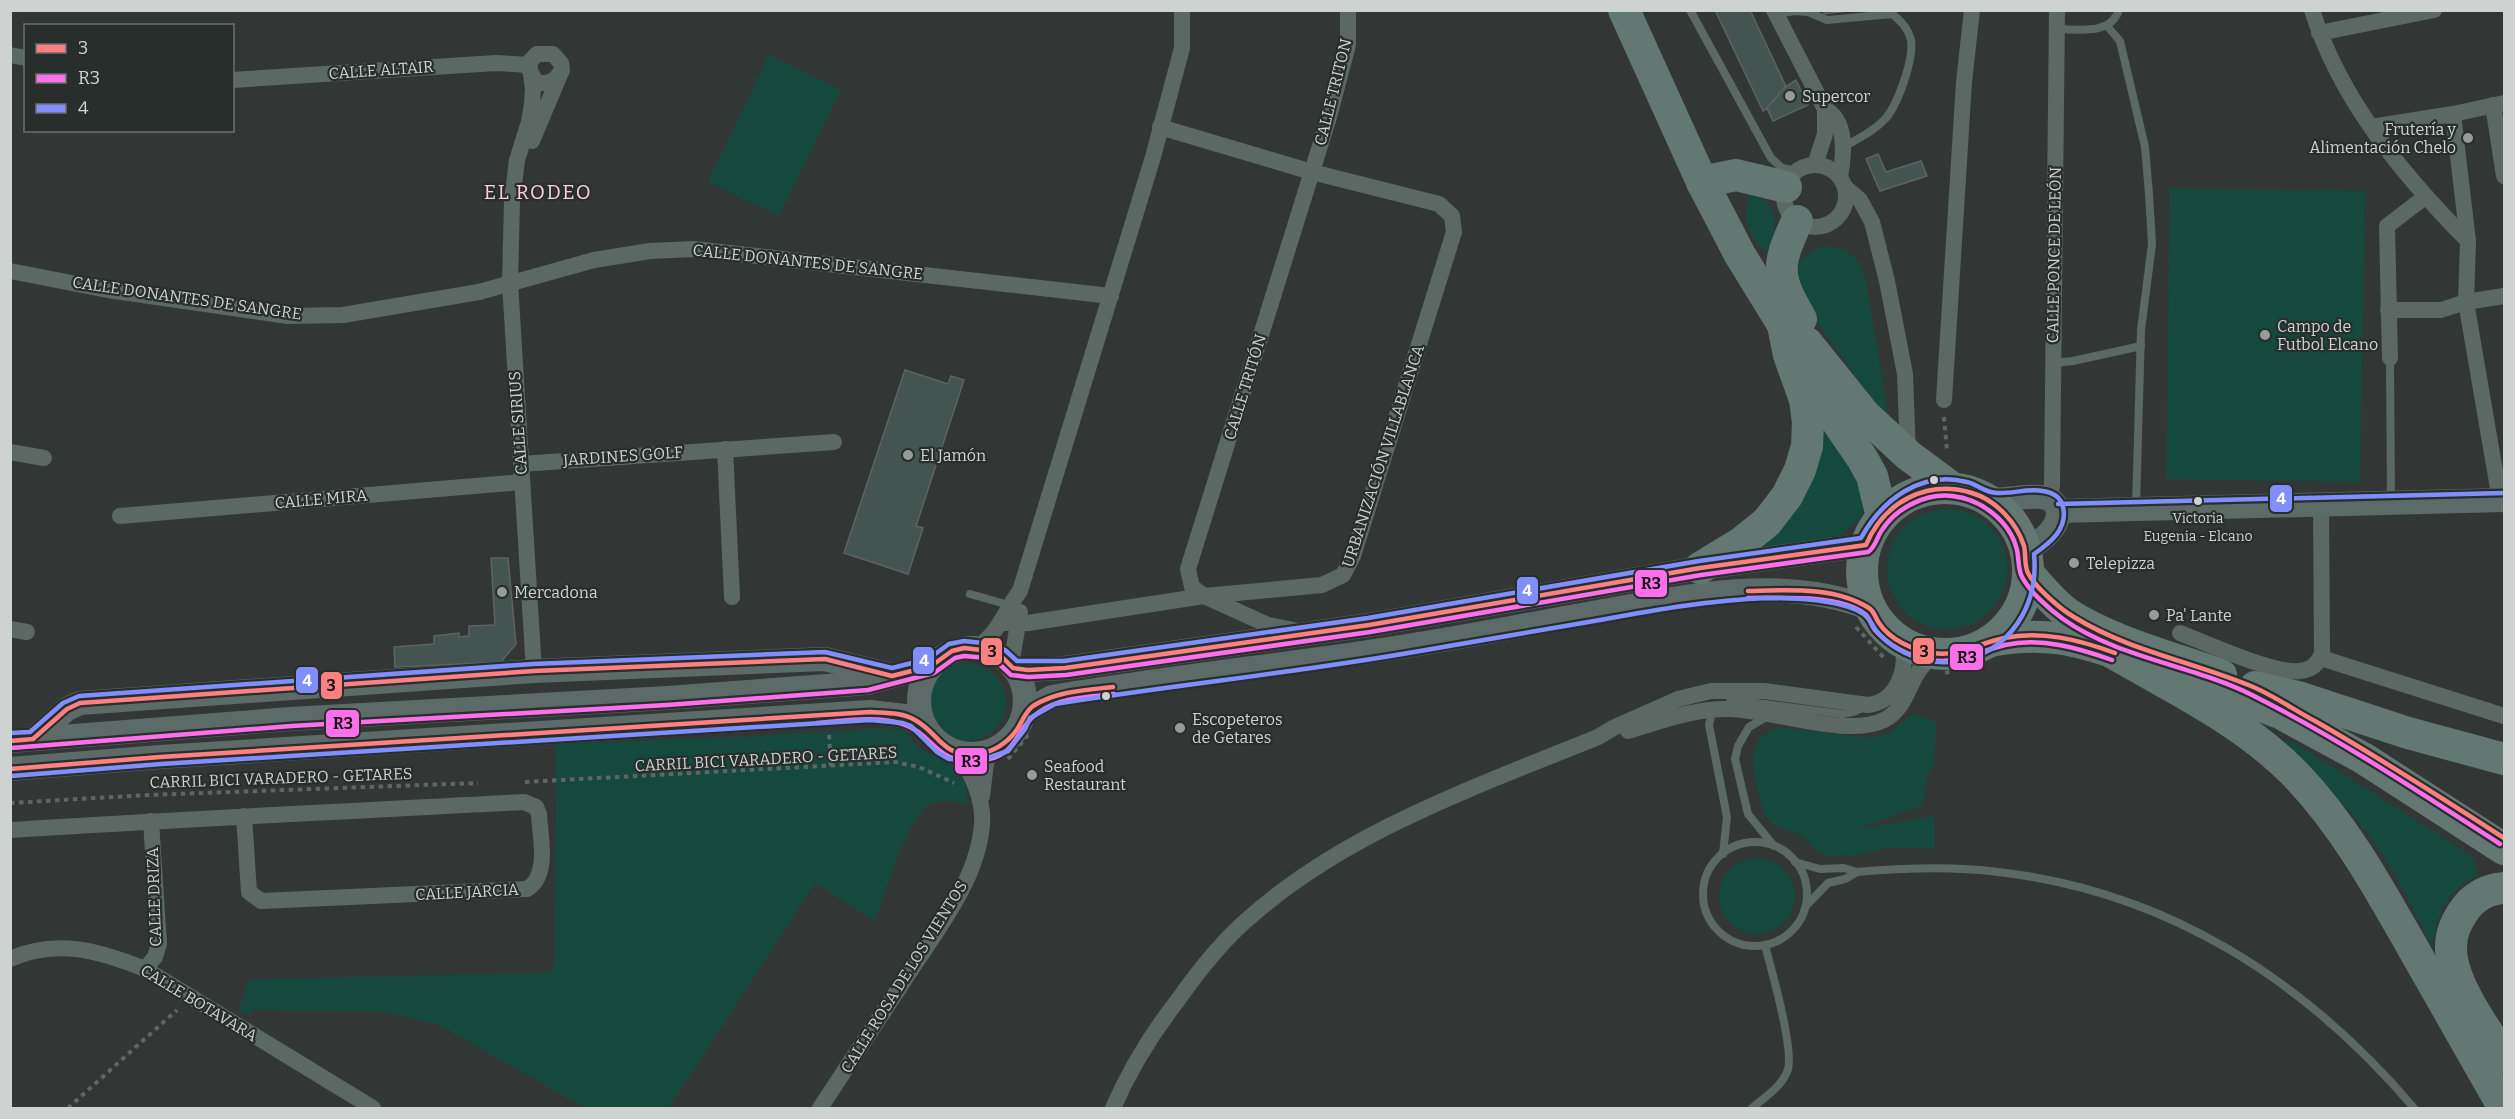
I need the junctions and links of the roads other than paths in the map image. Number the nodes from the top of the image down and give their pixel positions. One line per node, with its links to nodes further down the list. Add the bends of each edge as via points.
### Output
1 (1182, 10): 20 (street, via 1182,48)
2 (1348, 10): 24 (street, CALLE TRITON, via 1348,45)
3 (1624, 10): 28 (highway)
4 (1690, 10): 27 (lane, via 1771,158)
5 (1972, 10): 43 (street)
6 (2057, 10): 12 (street, CALLE PONCE DE LEÓN)
7 (2119, 10): 11 (lane)
8 (2312, 10): 13 (street)
9 (2434, 10): 13 (street)
10 (1775, 12): 18 (street); 22 (lane, via 1802,12 1827,20 1892,14 1908,30 1911,52 1897,102 1871,132)
11 (2107, 26): 12 (lane); 40 (lane, via 2120,41 2145,147 2152,244)
12 (2057, 29): 42 (street, CALLE PONCE DE LEÓN)
13 (2319, 33): 21 (street, via 2347,91)
14 (530, 70): 15 (street, via 536,82 550,82); 15 (street, via 537,54 545,52 558,57); 16 (street, CALLE ALTAIR, via 496,63); 25 (street, CALLE SIRIUS, via 530,122)
15 (562, 70): 25 (street, CALLE SIRIUS)
16 (234, 80)
17 (2499, 104): 19 (street); 26 (street)
18 (1825, 109): 22 (street, via 1838,121); 23 (street, via 1825,134)
19 (2453, 114): 21 (street); 32 (street)
20 (1160, 127): 24 (street, URBANIZACIÓN VILLABLANCA); 35 (street)
21 (2371, 127): 30 (street)
22 (1843, 147): 29 (street)
23 (1815, 165): 27 (street); 29 (street, via 1824,166)
24 (1312, 172): 65 (street, CALLE TRITÓN, via 1188,569 1192,587); 65 (street, URBANIZACIÓN VILLABLANCA, via 1439,204 1452,216 1455,232 1343,575 1322,585)
25 (516, 174): 34 (street, CALLE SIRIUS)
26 (2505, 176)
27 (1792, 179): 28 (highway, via 1736,175); 31 (street, via 1786,206)
28 (1701, 182): 39 (highway)
29 (1842, 182): 31 (street, via 1845,206 1833,221 1815,227); 47 (street, via 1872,222 1887,281 1905,374)
30 (2425, 197): 32 (street); 38 (street, via 2387,226)
31 (1797, 221): 39 (highway, via 1782,258 1780,277 1806,328)
32 (2468, 242): 37 (street)
33 (10, 271): 34 (street, CALLE DONANTES DE SANGRE, via 108,290 288,316 343,315 479,292)
34 (510, 283): 35 (street, CALLE DONANTES DE SANGRE, via 594,260 694,249); 49 (street, CALLE SIRIUS)
35 (1111, 296): 63 (street)
36 (2505, 296): 37 (street)
37 (2466, 302): 38 (street, via 2442,310); 52 (street)
38 (2388, 310): 41 (street)
39 (1793, 341): 47 (highway, via 1864,415); 59 (highway, via 1872,476); 62 (highway, via 1808,422 1800,470 1767,522)
40 (2141, 346): 42 (lane); 57 (lane)
41 (2390, 358): 54 (lane)
42 (2053, 363): 56 (street, CALLE PONCE DE LEÓN)
43 (1944, 400)
44 (834, 441): 45 (street, JARDINES GOLF)
45 (725, 449): 49 (street, JARDINES GOLF); 66 (street)
46 (10, 452): 48 (street)
47 (1908, 454): 51 (highway)
48 (44, 458)
49 (520, 464): 50 (street, CALLE SIRIUS)
50 (522, 482): 58 (street, CALLE MIRA); 82 (street, CALLE SIRIUS)
51 (1951, 487): 53 (highway); 59 (highway, via 1913,494)
52 (2502, 500): 54 (street)
53 (1991, 501): 56 (street, via 2039,497); 61 (highway, via 2013,522)
54 (2391, 502): 55 (street)
55 (2321, 504): 57 (street); 79 (street)
56 (2053, 505): 57 (street); 61 (street, via 2057,520)
57 (2136, 508)
58 (120, 516)
59 (1882, 517): 60 (highway)
60 (1866, 545): 62 (street); 68 (highway)
61 (2027, 562): 74 (highway, via 2021,605 2002,632); 84 (highway, via 2049,597 2082,622)
62 (1700, 568): 72 (street)
63 (1020, 591): 67 (street); 69 (street, via 1021,607)
64 (970, 594): 67 (lane)
65 (1204, 596): 69 (street, URBANIZACIÓN VILLABLANCA); 72 (street, via 1268,625)
66 (732, 597)
67 (1009, 605): 69 (street)
68 (1863, 617): 78 (highway, via 1879,622); 89 (street, via 1851,601 1800,591 1741,591 1680,598 1389,649 1052,697)
69 (1010, 623): 75 (street); 81 (street)
70 (10, 629): 71 (street)
71 (27, 632)
72 (1311, 633): 81 (street, via 1065,668 1028,670)
73 (2180, 633): 79 (street, via 2289,671 2308,669)
74 (1990, 641): 76 (highway, via 2041,635); 77 (highway, via 1973,650)
75 (977, 648): 80 (street, via 952,651); 81 (street, via 1001,656)
76 (2106, 650): 103 (highway, via 2280,713 2363,758); 118 (highway, via 2212,709 2294,773 2355,848)
77 (1936, 654): 78 (highway, via 1917,650); 87 (street, via 1919,668 1907,696 1885,720 1850,727)
78 (1903, 655): 85 (street, via 1895,690 1879,704)
79 (2321, 658): 88 (street)
80 (931, 666): 83 (street); 90 (street, via 918,702)
81 (1012, 666): 89 (street, via 1023,687)
82 (534, 671): 83 (street, via 825,659); 92 (street, via 80,703)
83 (892, 676): 92 (street, via 867,683)
84 (2253, 687): 95 (highway); 101 (highway, via 2375,755)
85 (1868, 705): 86 (lane, via 1842,714 1740,702 1716,705); 91 (street, via 1764,692 1711,691 1678,699)
86 (1711, 711): 87 (street, via 1730,709); 91 (street); 104 (lane, via 1709,725 1726,810)
87 (1776, 715): 102 (lane, via 1749,727 1735,759 1748,814)
88 (2505, 716)
89 (1028, 720): 93 (street, via 1003,745)
90 (925, 727): 94 (street, via 942,746); 96 (street, via 905,716 870,712)
91 (1598, 737): 115 (street, via 1426,808 1293,882 1248,918 1209,957 1160,1024)
92 (22, 740)
93 (991, 751): 94 (street); 97 (street)
94 (958, 753): 97 (street, CALLE ROSA DE LOS VIENTOS)
95 (2505, 759)
96 (10, 769)
97 (979, 780): 114 (street, CALLE ROSA DE LOS VIENTOS, via 982,825 966,881)
98 (244, 816): 98 (street, CALLE JARCIA, via 529,802 539,814 541,872 527,889 261,901 249,892); 99 (street, CALLE JARCIA)
99 (151, 821): 100 (street, CALLE JARCIA); 111 (street, CALLE DRIZA, via 159,944)
100 (10, 830)
101 (2505, 838)
102 (1774, 846): 104 (lane, via 1747,843); 105 (lane)
103 (2505, 849)
104 (1723, 854): 109 (lane, via 1707,873 1703,886 1704,905 1711,922 1729,940)
105 (1796, 862): 106 (lane); 108 (lane, via 1806,883)
106 (1857, 872): 108 (lane, via 1820,889); 117 (lane, via 1954,868 1997,872 2066,883 2146,907 2219,943 2276,980 2349,1041)
107 (2505, 888): 112 (highway, via 2481,894 2466,907 2454,927 2450,948 2473,1011)
108 (1805, 907): 109 (lane, via 1795,927)
109 (1766, 945): 116 (lane, via 1788,1045 1789,1069 1784,1079)
110 (10, 959): 111 (street, CALLE BOTAVARA, via 56,947 85,948)
111 (145, 969): 113 (street, CALLE BOTAVARA)
112 (2505, 1057)
113 (374, 1108)
114 (820, 1108)
115 (1113, 1108)
116 (1752, 1108)
117 (2414, 1108)
118 (2504, 1108)

